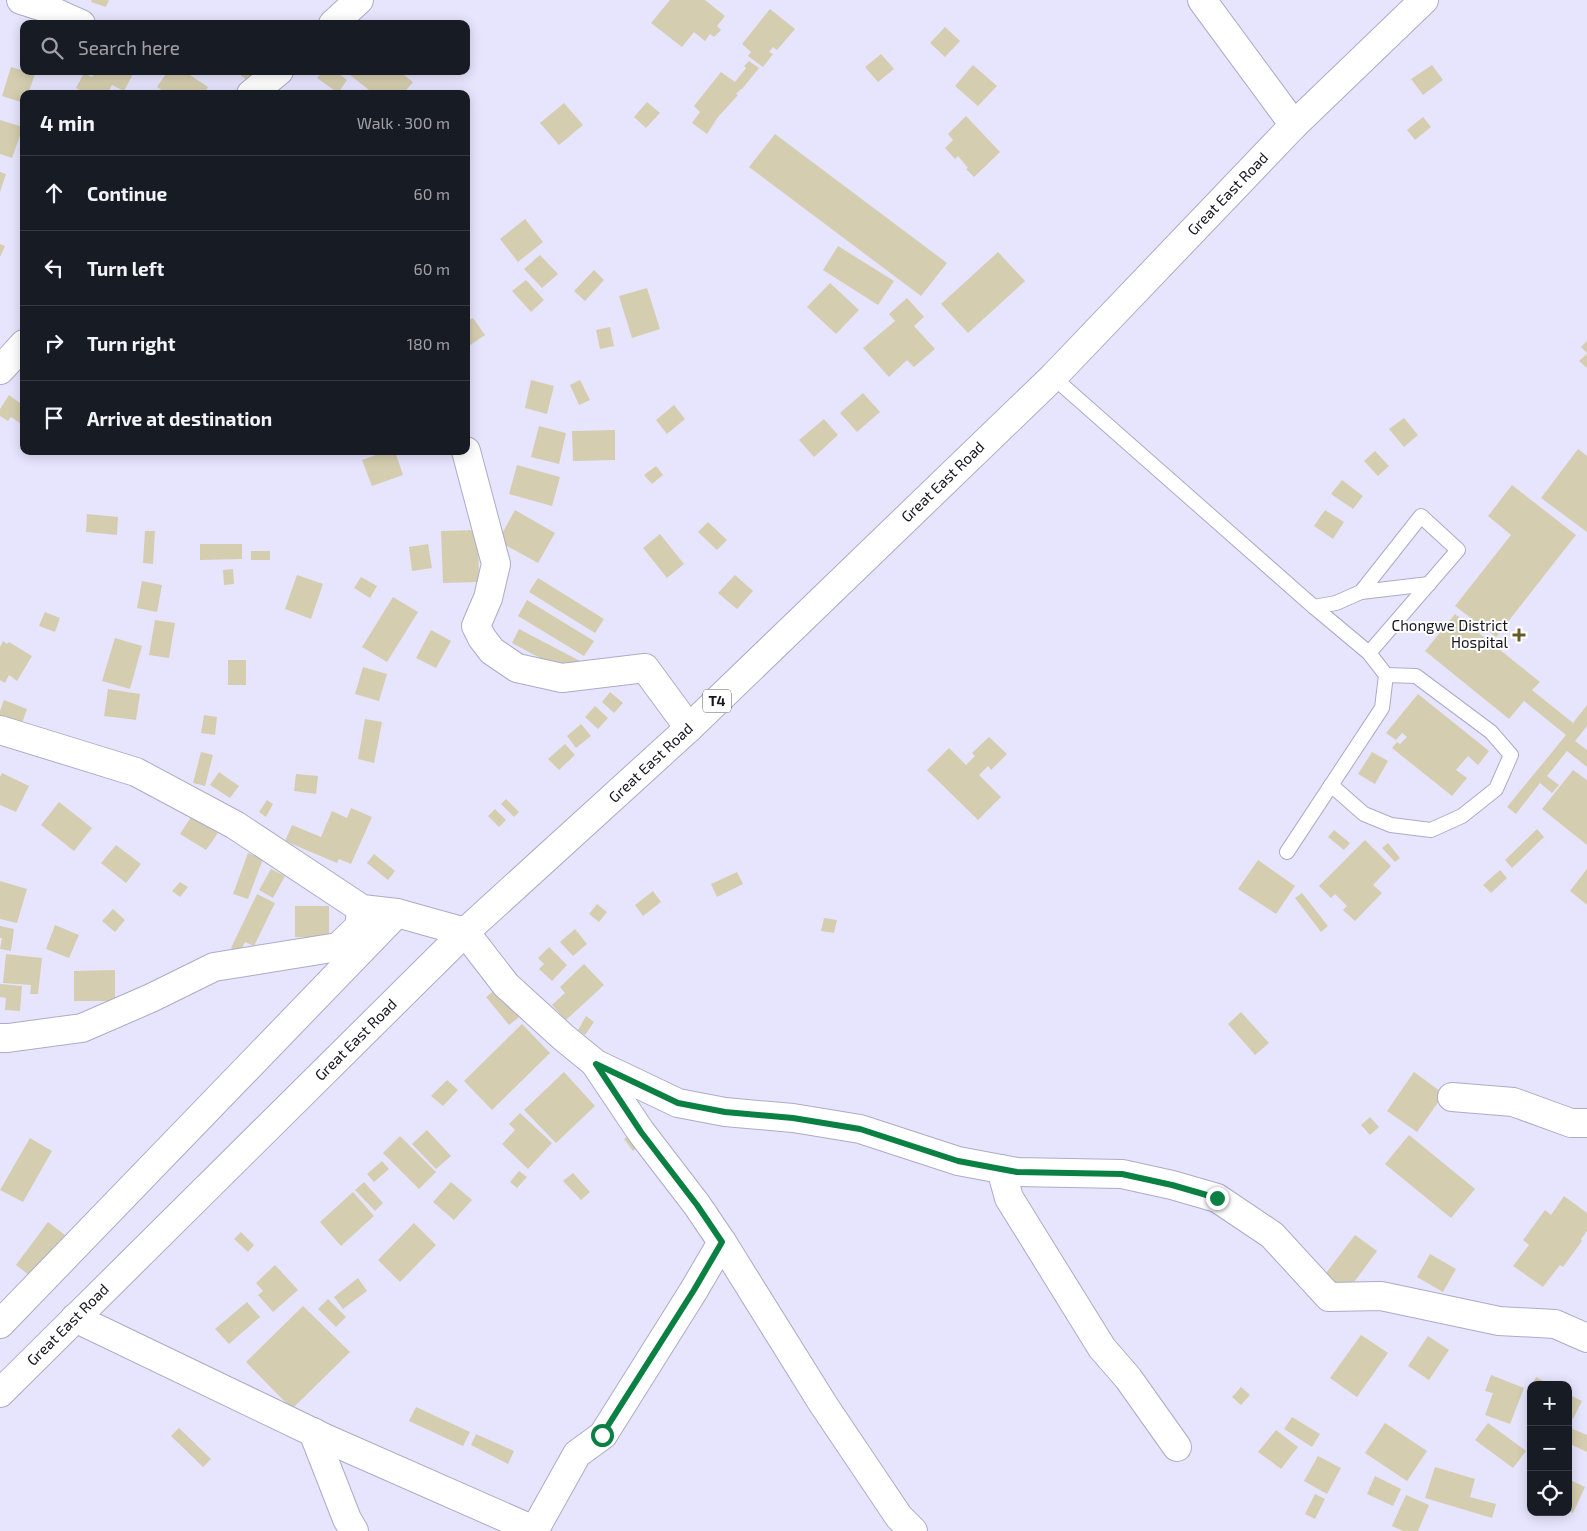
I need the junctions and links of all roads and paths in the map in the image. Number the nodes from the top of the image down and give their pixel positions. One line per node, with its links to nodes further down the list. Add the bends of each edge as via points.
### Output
1 (21, 0): 5 (main road)
2 (360, 0): 6 (main road)
3 (1202, 0): 9 (main road)
4 (1424, 0): 9 (main road, Great East Road / T4)
5 (72, 20)
6 (338, 20)
7 (274, 75): 8 (main road)
8 (256, 90)
9 (1294, 125): 10 (main road, Great East Road / T4)
10 (1053, 377): 14 (lane); 17 (main road, Great East Road / T4)
11 (467, 455): 17 (main road, via 496,564 488,598 476,626 492,651 517,668 562,678 645,668)
12 (1429, 584): 13 (lane); 13 (lane, via 1458,550 1421,516); 15 (lane)
13 (1361, 592): 14 (lane, via 1336,603)
14 (1314, 607): 15 (lane)
15 (1369, 653): 16 (lane)
16 (1386, 675): 19 (lane, via 1382,708); 19 (lane, via 1416,676 1491,732 1511,756 1496,789 1462,816 1431,830 1391,825 1364,814)
17 (689, 728): 23 (main road, Great East Road / T4)
18 (0, 730): 21 (main road, via 136,772 235,825)
19 (1332, 785): 20 (lane)
20 (1288, 852)
21 (362, 909): 22 (main road); 24 (main road, via 359,927 338,948 214,967 82,1028)
22 (397, 913): 23 (main road); 31 (main road)
23 (465, 932): 25 (main road, via 506,985); 30 (main road, Great East Road / T4)
24 (0, 1038)
25 (596, 1064): 28 (main road, via 678,1103 860,1129 958,1161); 29 (main road, via 641,1132)
26 (1452, 1096): 27 (main road, via 1513,1102 1571,1122)
27 (1587, 1123)
28 (1001, 1169): 32 (main road, via 1122,1174 1217,1198 1272,1235 1329,1297 1381,1296 1499,1321 1555,1324); 35 (main road, via 1009,1198 1102,1348 1128,1378)
29 (722, 1242): 37 (main road, via 602,1435 577,1454); 38 (main road, via 823,1404)
30 (75, 1318): 33 (main road, Great East Road / T4); 34 (main road)
31 (0, 1324)
32 (1587, 1338)
33 (0, 1393)
34 (313, 1432): 36 (main road); 37 (main road)
35 (1177, 1447)
36 (354, 1531)
37 (535, 1531)
38 (912, 1531)

